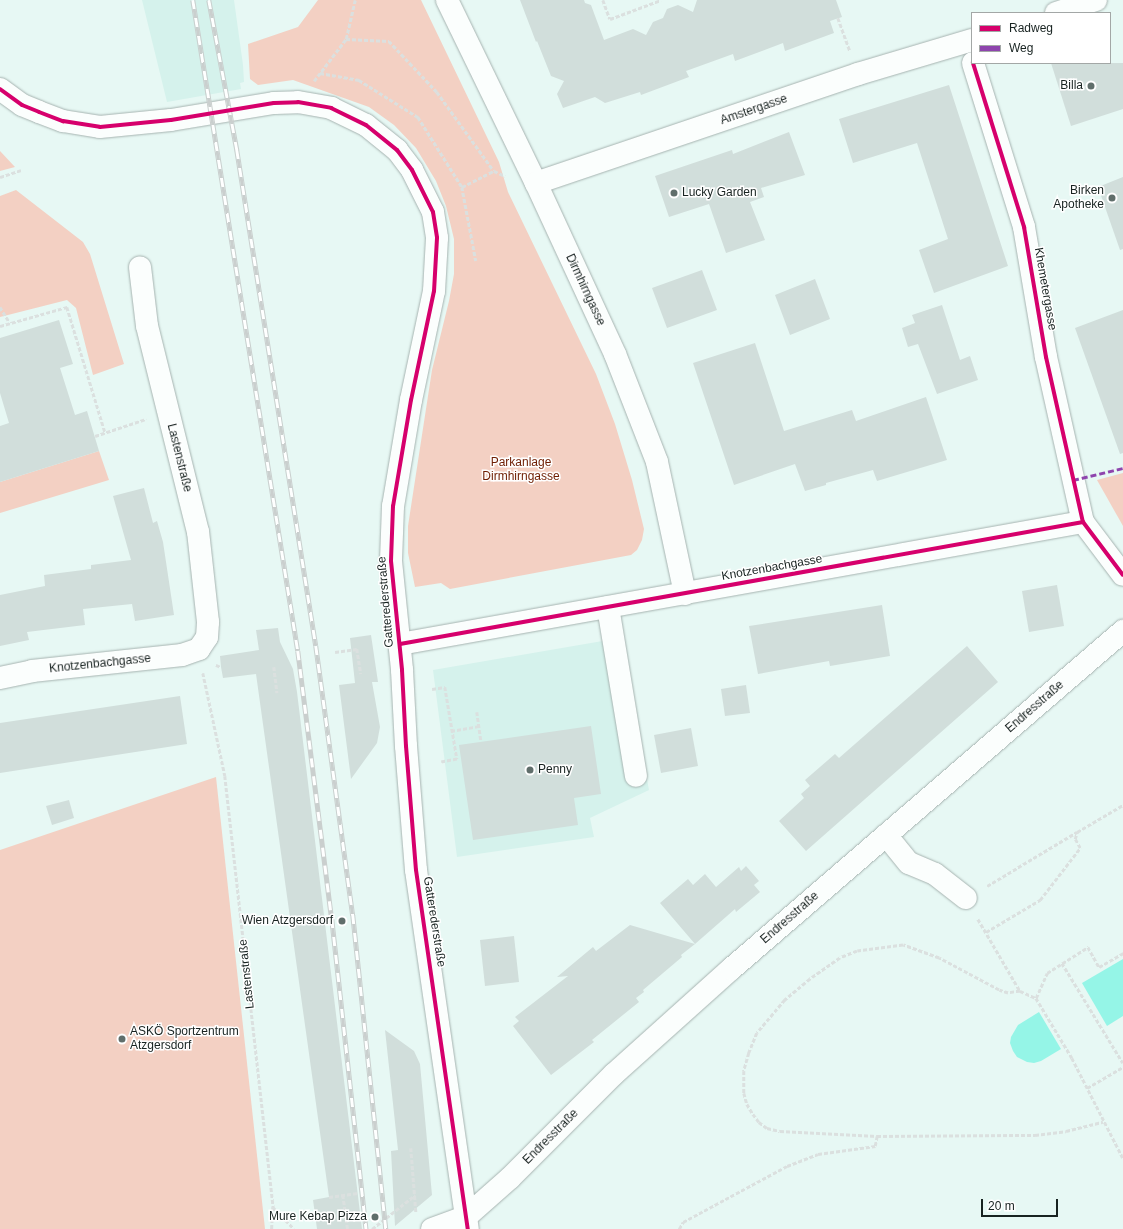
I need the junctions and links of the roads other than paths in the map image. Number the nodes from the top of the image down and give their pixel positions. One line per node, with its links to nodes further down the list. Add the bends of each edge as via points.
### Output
1 (447, 0): 7 (street, Dirmhirngasse)
2 (1096, 0): 3 (street)
3 (1059, 12)
4 (970, 47): 7 (street, Amstergasse, via 858,74)
5 (973, 64): 9 (street, Khemetergasse, via 1024,227 1046,357)
6 (0, 89): 14 (street, Gatterederstraße, via 22,105 63,121 100,127 171,120 244,107 298,102 317,105 349,115 378,134 397,150 412,170 433,212 436,238 434,291 392,506 391,561)
7 (536, 183): 11 (street, Dirmhirngasse, via 615,354 657,462)
8 (140, 267): 15 (street, Lastenstraße, via 146,326 198,532 208,622 207,637)
9 (1083, 522): 10 (street); 11 (street, Knotzenbachgasse)
10 (1123, 574)
11 (685, 594): 12 (street, Knotzenbachgasse)
12 (608, 607): 14 (street, Knotzenbachgasse); 17 (street)
13 (1123, 631): 18 (street, Endresstraße)
14 (400, 644): 20 (street, Gatterederstraße, via 416,870)
15 (199, 649): 16 (street, Knotzenbachgasse, via 182,655)
16 (0, 678)
17 (636, 776)
18 (886, 835): 19 (street, via 909,863 935,874); 20 (street, Endresstraße, via 614,1074)
19 (966, 898)
20 (465, 1225): 21 (street, Endresstraße)
21 (432, 1229)

